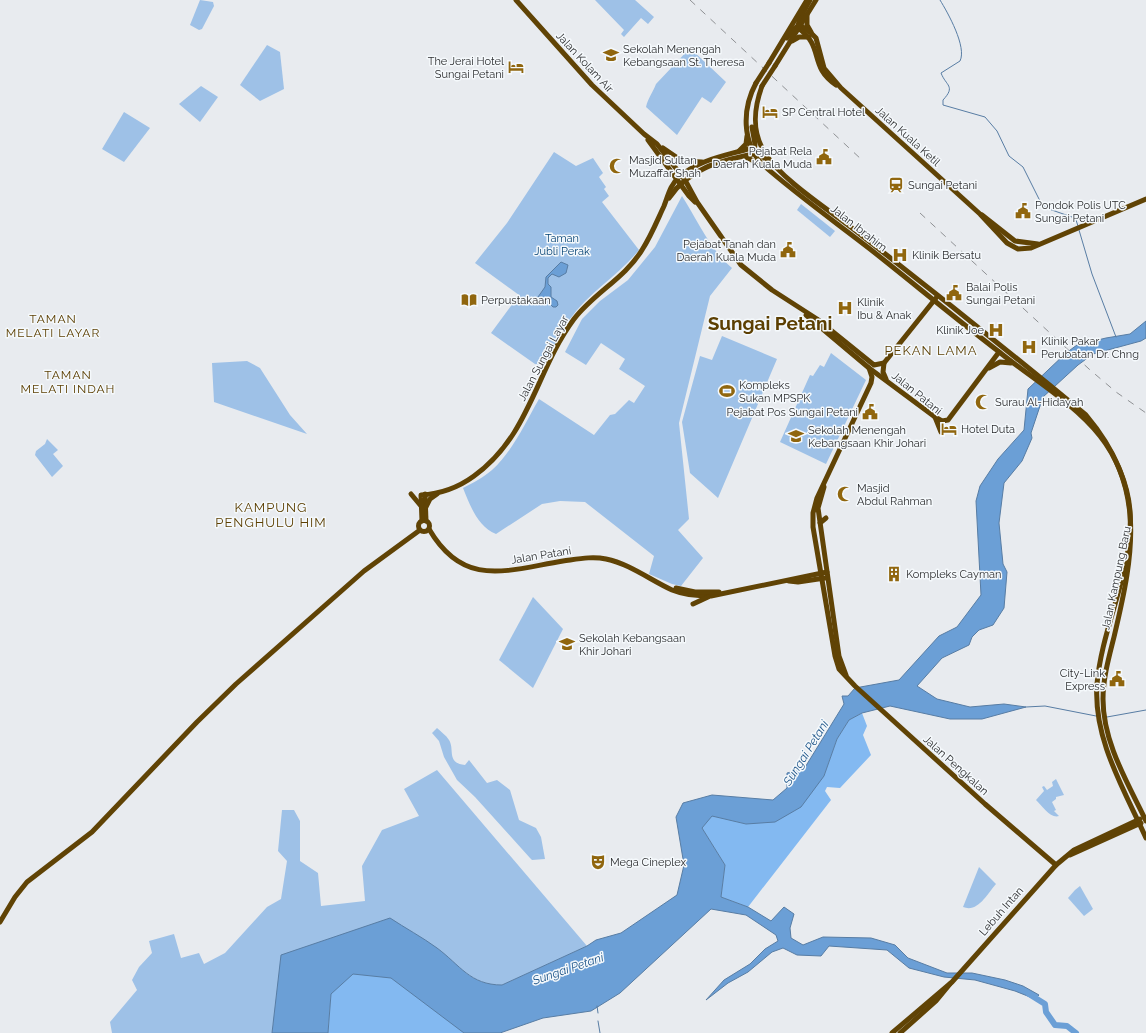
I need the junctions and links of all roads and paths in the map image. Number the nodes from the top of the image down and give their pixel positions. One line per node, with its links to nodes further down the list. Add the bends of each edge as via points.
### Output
1 (516, 0): 12 (main road, Jalan Kolam Air, via 576,69)
2 (807, 0): 9 (main road)
3 (810, 0): 6 (main road, via 800,18)
4 (816, 0): 5 (main road)
5 (807, 14): 6 (main road); 7 (main road, Jalan Kuala Ketil)
6 (799, 27): 7 (main road); 8 (main road, Jalan Ibrahim); 9 (main road, via 793,30)
7 (810, 35): 8 (main road, via 799,37); 22 (main road, Jalan Kuala Ketil, via 820,70 828,79 980,214 1015,241 1039,244)
8 (789, 43): 10 (main road, Jalan Ibrahim, bridge, via 762,86)
9 (770, 62): 11 (main road, bridge, via 750,96 746,110)
10 (755, 109): 14 (main road, via 752,120); 18 (main road, Jalan Ibrahim, via 755,125 761,145)
11 (747, 133): 14 (main road); 15 (main road, via 746,144)
12 (644, 134): 13 (main road, Jalan Kolam Air); 19 (main road, Jalan Kolam Air)
13 (657, 144): 16 (main road, via 682,161); 19 (main road, Jalan Kolam Air)
14 (753, 150): 15 (main road, Jalan Sungai Layar); 17 (main road, Jalan Ibrahim); 18 (main road)
15 (740, 154): 16 (main road, Jalan Sungai Layar); 17 (main road); 19 (main road, Jalan Sungai Layar)
16 (702, 162): 19 (main road, Jalan Sungai Layar)
17 (770, 171): 26 (main road, Jalan Ibrahim)
18 (780, 171): 25 (main road, Jalan Ibrahim)
19 (681, 179): 20 (main road, Jalan Sungai Layar); 21 (main road, Jalan Patani); 23 (main road, Jalan Patani); 24 (main road, Jalan Sungai Layar, via 670,190)
20 (672, 194): 21 (main road, via 680,192); 24 (main road, Jalan Sungai Layar)
21 (689, 196): 23 (main road, Jalan Patani)
22 (1146, 199)
23 (696, 202): 31 (main road, Jalan Patani, via 741,265)
24 (664, 206): 41 (main road, Jalan Sungai Layar, via 646,244 634,261 585,306 570,325 509,442 477,474)
25 (938, 296): 26 (main road); 27 (main road, Jalan Ibrahim)
26 (934, 300): 28 (main road, Jalan Ibrahim); 29 (main road)
27 (981, 331): 28 (main road); 33 (main road, Jalan Ibrahim)
28 (999, 352): 30 (main road, Jalan Ibrahim); 32 (main road)
29 (884, 364): 31 (main road); 34 (main road)
30 (1016, 365): 32 (main road, via 1003,362); 33 (main road, Jalan Ibrahim)
31 (872, 367): 34 (main road, Jalan Patani); 35 (main road)
32 (986, 370): 38 (main road)
33 (1031, 374): 36 (main road, Jalan Kampung Baru)
34 (886, 380): 35 (main road, via 878,380); 37 (main road, Jalan Patani)
35 (871, 384): 40 (main road, Jalan Pengkalan)
36 (1065, 400): 39 (main road, Jalan Kampung Baru, via 1097,426); 56 (main road, Jalan Kampung Baru, via 1105,443 1118,466 1129,501 1130,539)
37 (935, 417): 38 (main road, via 942,421); 38 (main road, Jalan Patani, via 941,432)
38 (948, 420)
39 (1120, 456)
40 (826, 480): 46 (main road, Jalan Pengkalan, via 818,508); 50 (main road, Jalan Pengkalan, via 815,502 813,516)
41 (440, 492): 43 (main road); 43 (main road, Jalan Sungai Layar, via 423,494)
42 (411, 494): 43 (main road)
43 (424, 507): 45 (main road)
44 (826, 518): 46 (main road)
45 (424, 521): 47 (main road, via 430,526); 48 (main road, via 419,525)
46 (820, 524): 50 (main road, Jalan Pengkalan)
47 (429, 529): 48 (main road, via 424,532); 51 (main road, Jalan Patani, via 450,557 476,570 497,571 598,558 620,563)
48 (420, 530): 64 (main road, via 364,571 236,684 92,832 27,882)
49 (1137, 535): 57 (main road, Jalan Kampung Baru)
50 (824, 575): 53 (main road, Jalan Patani, via 797,577 788,581); 63 (main road, Jalan Pengkalan, via 839,669 984,804)
51 (666, 586): 52 (main road, Jalan Patani); 54 (main road, Jalan Patani)
52 (690, 591): 53 (main road, Jalan Patani); 54 (main road)
53 (709, 594): 54 (main road); 55 (main road)
54 (698, 596)
55 (692, 604)
56 (1109, 631): 57 (main road); 58 (main road, Jalan Kampung Baru)
57 (1108, 659): 58 (main road); 59 (main road, Jalan Kampung Baru)
58 (1097, 683): 59 (main road, Jalan Kampung Baru, via 1098,710)
59 (1103, 722): 60 (main road, Jalan Kampung Baru, via 1113,752); 61 (main road, Jalan Kampung Baru, via 1111,761)
60 (1145, 819): 61 (main road, Lebuh Intan)
61 (1139, 822): 62 (main road, Jalan Kampung Baru); 63 (main road, Lebuh Intan, via 1074,850)
62 (1146, 838)
63 (1056, 865): 65 (main road, Lebuh Intan)
64 (0, 922)
65 (953, 981): 66 (main road, Lebuh Intan); 67 (main road, Lebuh Intan, via 945,992)
66 (892, 1033)
67 (900, 1033)

